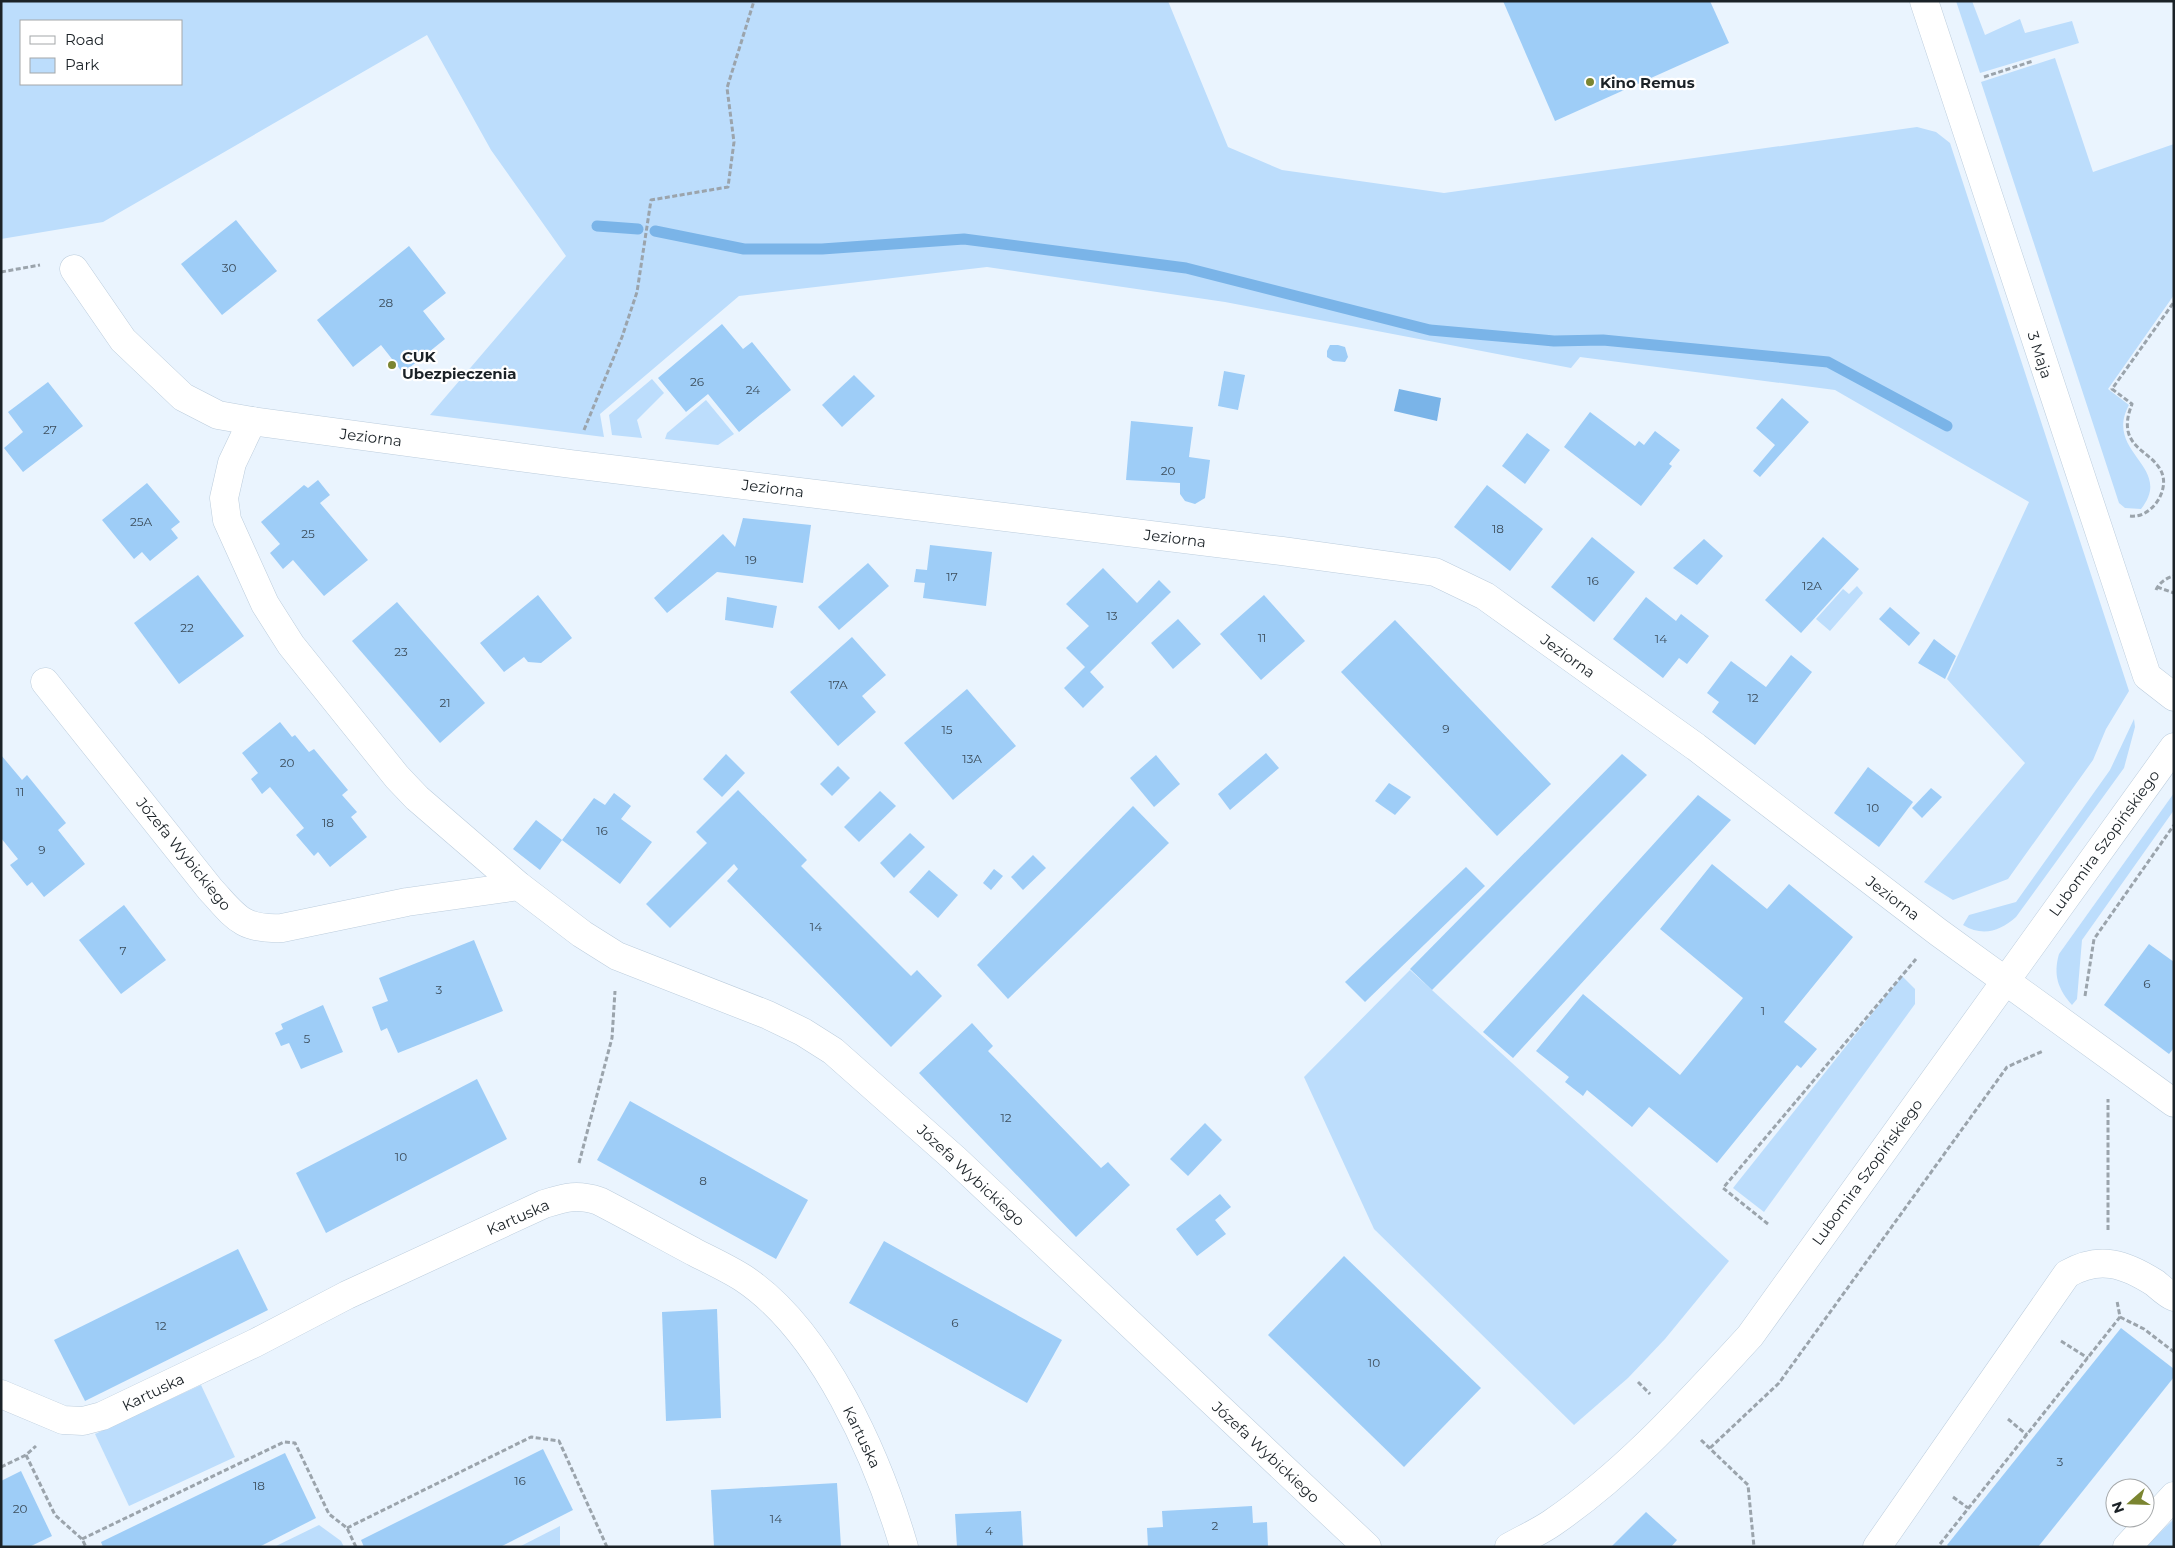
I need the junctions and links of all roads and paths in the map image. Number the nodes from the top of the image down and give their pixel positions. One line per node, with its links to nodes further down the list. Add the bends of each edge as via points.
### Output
1 (754, 1): 8 (path, via 727,88 734,142 728,187 651,200 637,292)
2 (1924, 1): 13 (street, 3 Maja, via 2147,676)
3 (2033, 61): 4 (path)
4 (1976, 79)
5 (74, 269): 7 (street, Jeziorna, via 123,340 183,396 218,414)
6 (2174, 302): 9 (path, via 2112,389 2132,404 2128,430 2133,443 2160,469 2164,481 2161,497 2148,512)
7 (252, 422): 8 (street, Jeziorna); 16 (street, Józefa Wybickiego, via 232,463 224,498 227,520 265,604 292,645 397,777)
8 (571, 464): 19 (street, Jeziorna, via 1435,572 1485,596 1696,747)
9 (2129, 516)
10 (2157, 587): 11 (path)
11 (2174, 593)
12 (45, 682): 16 (street, Józefa Wybickiego, via 210,888 236,917 250,925 262,929 282,928 407,902)
13 (2174, 697)
14 (2174, 747): 19 (street, Lubomira Szopińskiego)
15 (2174, 825): 20 (path, via 2094,939 2084,1005)
16 (519, 886): 18 (street, Józefa Wybickiego)
17 (1922, 952): 23 (path, via 1723,1188)
18 (617, 956): 22 (path, via 612,1038); 38 (street, Józefa Wybickiego, via 768,1015 833,1051 955,1158)
19 (2004, 980): 20 (street, Jeziorna); 39 (street, Lubomira Szopińskiego, via 1750,1336 1617,1474 1551,1524)
20 (2068, 1026): 21 (street, Jeziorna); 40 (path, via 2055,1046 2007,1067 1779,1383 1710,1448 1748,1485)
21 (2174, 1103)
22 (578, 1166)
23 (1768, 1224)
24 (2174, 1297): 41 (street, via 2118,1264 2099,1263 2067,1274)
25 (2120, 1317): 26 (path, via 2144,1329)
26 (2174, 1352)
27 (1, 1394): 28 (street, Kartuska)
28 (63, 1420): 29 (path); 37 (street, Kartuska, via 84,1421 102,1416 544,1204 573,1196 585,1197 600,1201 743,1278 770,1299 829,1371 871,1453)
29 (26, 1455): 30 (path); 33 (path, via 55,1515)
30 (1, 1467)
31 (2174, 1496): 42 (street)
32 (347, 1528): 33 (path, via 329,1514 295,1443 284,1442); 35 (path); 36 (path, via 531,1437 560,1441)
33 (82, 1539): 34 (path)
34 (86, 1547)
35 (356, 1547)
36 (607, 1547)
37 (904, 1547)
38 (1367, 1547)
39 (1509, 1547)
40 (1754, 1547)
41 (1877, 1547)
42 (2127, 1547)

